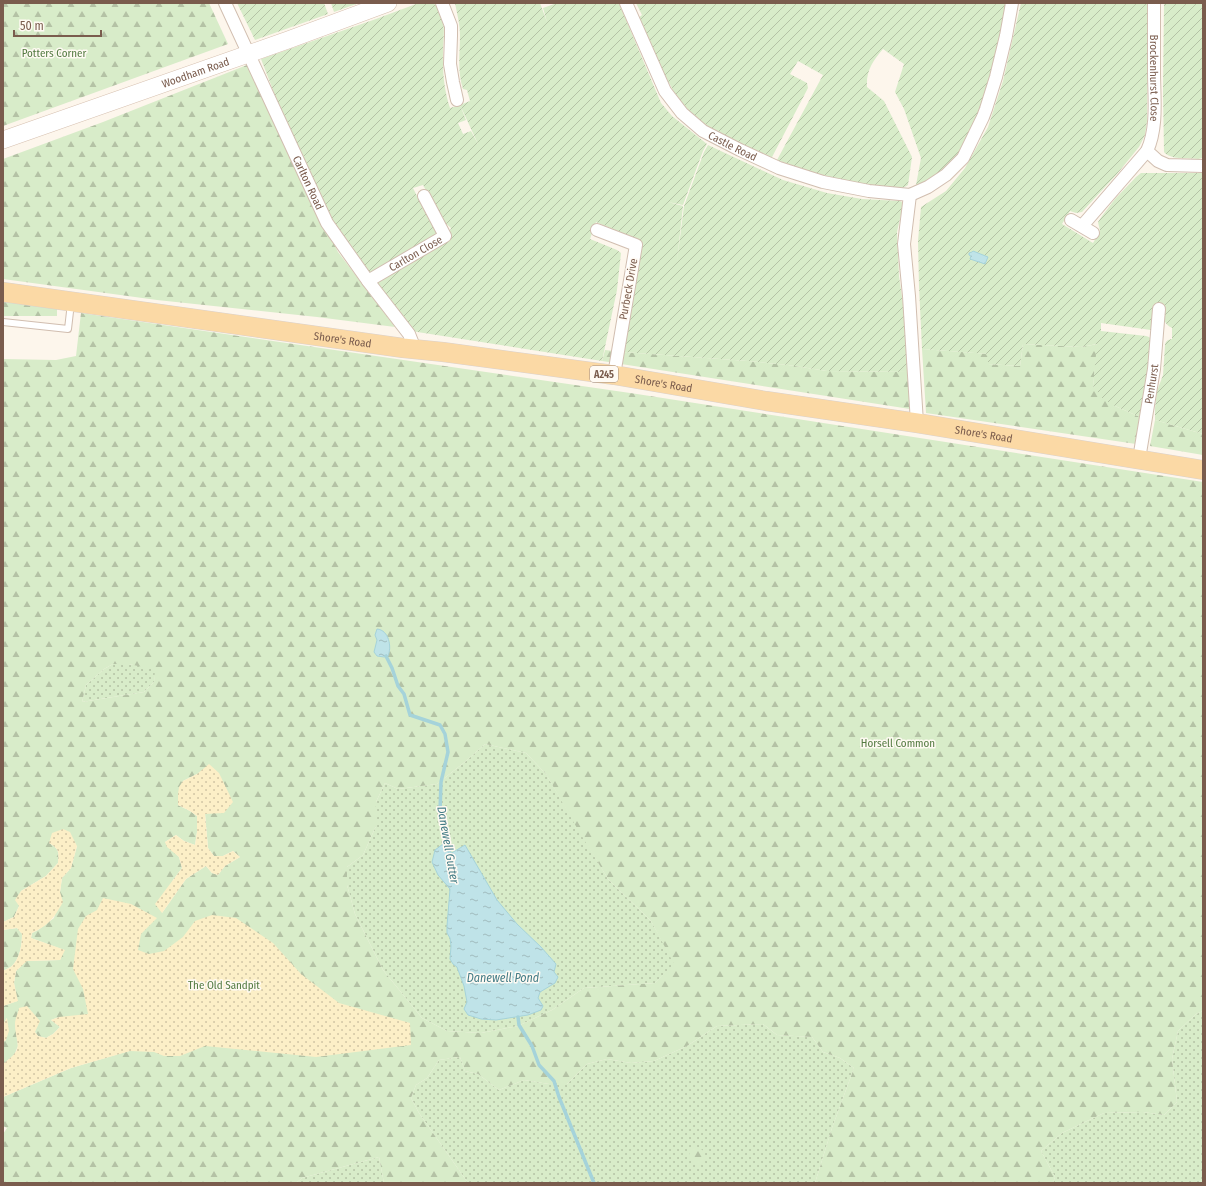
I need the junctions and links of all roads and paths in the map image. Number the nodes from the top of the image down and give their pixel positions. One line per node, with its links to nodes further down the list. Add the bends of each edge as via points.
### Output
1 (225, 3): 7 (street, Carlton Road)
2 (388, 3): 7 (street, Woodham Road)
3 (442, 3): 8 (street, via 451,26 450,64)
4 (626, 3): 12 (street, Castle Road, via 665,91 682,113 703,131 778,168 823,182 868,191)
5 (1012, 3): 12 (street, Castle Road, via 996,77 983,117 963,158 946,175)
6 (1154, 3): 10 (street, Brockenhurst Close, via 1154,122)
7 (248, 54): 9 (street, Woodham Road); 18 (street, Carlton Road, via 326,223)
8 (457, 100)
9 (3, 140)
10 (1147, 151): 11 (street, via 1167,165); 15 (street, Brockenhurst Close)
11 (1203, 166)
12 (910, 195): 25 (street, via 904,244)
13 (424, 196): 18 (street, Carlton Close, via 445,236)
14 (1071, 220): 15 (street)
15 (1082, 226): 17 (street)
16 (597, 230): 24 (street, Purbeck Drive, via 636,245)
17 (1093, 232)
18 (368, 281): 23 (street, Carlton Road, via 409,334)
19 (3, 292): 20 (main road, Shore's Road / A245)
20 (72, 302): 22 (lane, via 68,329); 23 (main road, Shore's Road / A245)
21 (1159, 309): 26 (street, Penhurst, via 1154,369)
22 (3, 322)
23 (415, 349): 24 (main road, Shore's Road / A245)
24 (614, 375): 25 (main road, Shore's Road / A245)
25 (917, 423): 26 (main road, Shore's Road / A245)
26 (1139, 459): 27 (main road, Shore's Road / A245)
27 (1203, 470)

